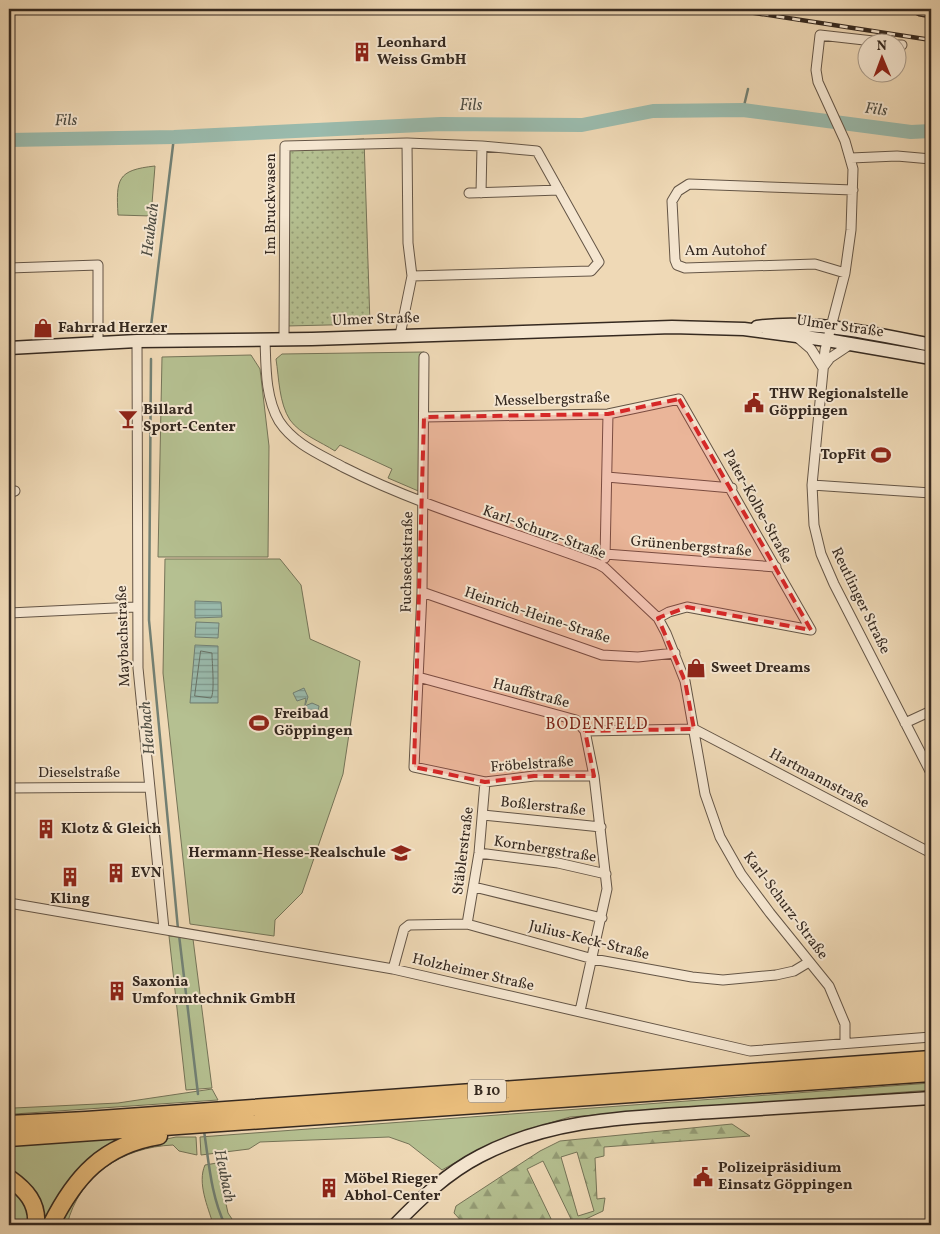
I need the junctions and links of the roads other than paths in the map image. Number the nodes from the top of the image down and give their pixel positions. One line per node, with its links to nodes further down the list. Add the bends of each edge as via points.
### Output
1 (920, 9): 2 (main road)
2 (931, 11)
3 (858, 39): 6 (street, via 820,35 816,70 818,82)
4 (407, 143): 5 (street, Im Bruckwasen); 14 (street, via 408,243); 20 (street, Im Bruckwasen, via 285,146)
5 (482, 146): 8 (street, Im Bruckwasen, via 537,150); 10 (street)
6 (851, 158): 7 (street); 9 (street)
7 (931, 159)
8 (559, 190): 10 (street); 14 (street, Im Bruckwasen, via 599,262 591,271)
9 (853, 190): 13 (street); 13 (street, Am Autohof, via 689,184 678,191 672,201 677,265 685,268 815,264)
10 (481, 192): 11 (street)
11 (469, 193)
12 (9, 268): 22 (street, via 98,264)
13 (845, 273): 16 (street)
14 (412, 276): 17 (street)
15 (744, 329): 16 (main road, Ulmer Straße, via 780,324); 17 (main road, Ulmer Straße, via 644,328); 18 (main road, Ulmer Straße)
16 (828, 334): 18 (main road, Ulmer Straße); 23 (main road, Ulmer Straße); 24 (main road, Ulmer Straße); 28 (street, Reutlinger Straße)
17 (400, 335): 20 (main road, Ulmer Straße)
18 (797, 337): 28 (street, via 811,349)
19 (265, 339): 20 (main road, Ulmer Straße); 21 (main road, Ulmer Straße); 36 (street, Karl-Schurz-Straße, via 268,389 273,409 293,438 384,488)
20 (284, 339)
21 (137, 341): 22 (main road, Ulmer Straße); 41 (street, Maybachstraße)
22 (98, 344): 25 (main road, Ulmer Straße)
23 (851, 344): 27 (main road, Ulmer Straße); 28 (street, via 830,358)
24 (931, 345)
25 (9, 348)
26 (424, 357): 31 (street, Fuchseckstraße)
27 (931, 358)
28 (823, 368): 33 (street, Reutlinger Straße)
29 (679, 399): 30 (street, Messelbergstraße); 34 (street, Pater-Kolbe-Straße)
30 (608, 414): 31 (street, Messelbergstraße); 32 (street)
31 (424, 417): 36 (street, Fuchseckstraße)
32 (607, 477): 34 (street); 37 (street)
33 (812, 484): 35 (street); 47 (street, Reutlinger Straße, via 814,525 821,554)
34 (732, 488): 38 (street, Pater-Kolbe-Straße)
35 (931, 493)
36 (423, 504): 39 (street, Karl-Schurz-Straße); 40 (street, Fuchseckstraße)
37 (605, 554): 38 (street, Grünenbergstraße); 39 (street)
38 (776, 567): 43 (street, Pater-Kolbe-Straße, via 811,630 687,607)
39 (605, 568): 43 (street, Karl-Schurz-Straße)
40 (422, 592): 44 (street, Heinrich-Heine-Straße, via 602,655 638,657); 45 (street, Fuchseckstraße)
41 (136, 607): 42 (street); 54 (street, Maybachstraße)
42 (9, 613)
43 (658, 618): 44 (street, Karl-Schurz-Straße)
44 (675, 653): 48 (street, Karl-Schurz-Straße, via 685,680)
45 (418, 677): 49 (street, Hauffstraße, via 576,720); 50 (street, Fuchseckstraße)
46 (931, 711): 47 (street)
47 (905, 723): 51 (street, Reutlinger Straße)
48 (694, 729): 49 (street); 59 (street, Hartmannstraße); 67 (street, Karl-Schurz-Straße, via 705,794 720,837 746,882)
49 (585, 731): 52 (street)
50 (414, 767): 53 (street, Fröbelstraße)
51 (931, 773)
52 (594, 776): 53 (street, Fröbelstraße, via 534,776); 57 (street)
53 (486, 782): 56 (street, Stäblerstraße)
54 (149, 787): 55 (street, Dieselstraße); 65 (street, Maybachstraße)
55 (9, 788)
56 (483, 814): 57 (street, Boßlerstraße); 58 (street, Stäblerstraße)
57 (601, 827): 60 (street)
58 (479, 853): 60 (street, Kornbergstraße, via 558,863); 61 (street, Stäblerstraße)
59 (931, 853)
60 (606, 874): 63 (street)
61 (474, 886): 63 (street); 64 (street, Stäblerstraße)
62 (9, 903): 65 (street, Holzheimer Straße)
63 (602, 918): 66 (street)
64 (467, 924): 66 (street, Julius-Keck-Straße); 68 (street, Julius-Keck-Straße, via 409,925 404,929)
65 (167, 929): 68 (street, Holzheimer Straße)
66 (593, 959): 67 (street, Julius-Keck-Straße, via 723,980 776,975 794,971); 69 (street)
67 (808, 962): 71 (street, Karl-Schurz-Straße, via 835,998 846,1024)
68 (394, 969): 69 (street, Holzheimer Straße)
69 (580, 1011): 71 (street, Holzheimer Straße, via 750,1051)
70 (931, 1037): 71 (street, Holzheimer Straße)
71 (845, 1043)
72 (931, 1059): 75 (highway, B 10)
73 (931, 1073): 76 (highway, B 10)
74 (931, 1098): 81 (main road, via 646,1116 562,1126 504,1145 463,1166 442,1180)
75 (9, 1124)
76 (176, 1127): 77 (highway, B 10); 80 (highway, B 10, via 163,1135 125,1146 99,1160 70,1190)
77 (9, 1138)
78 (9, 1178): 79 (highway, via 29,1195)
79 (36, 1225)
80 (51, 1225)
81 (395, 1225)

